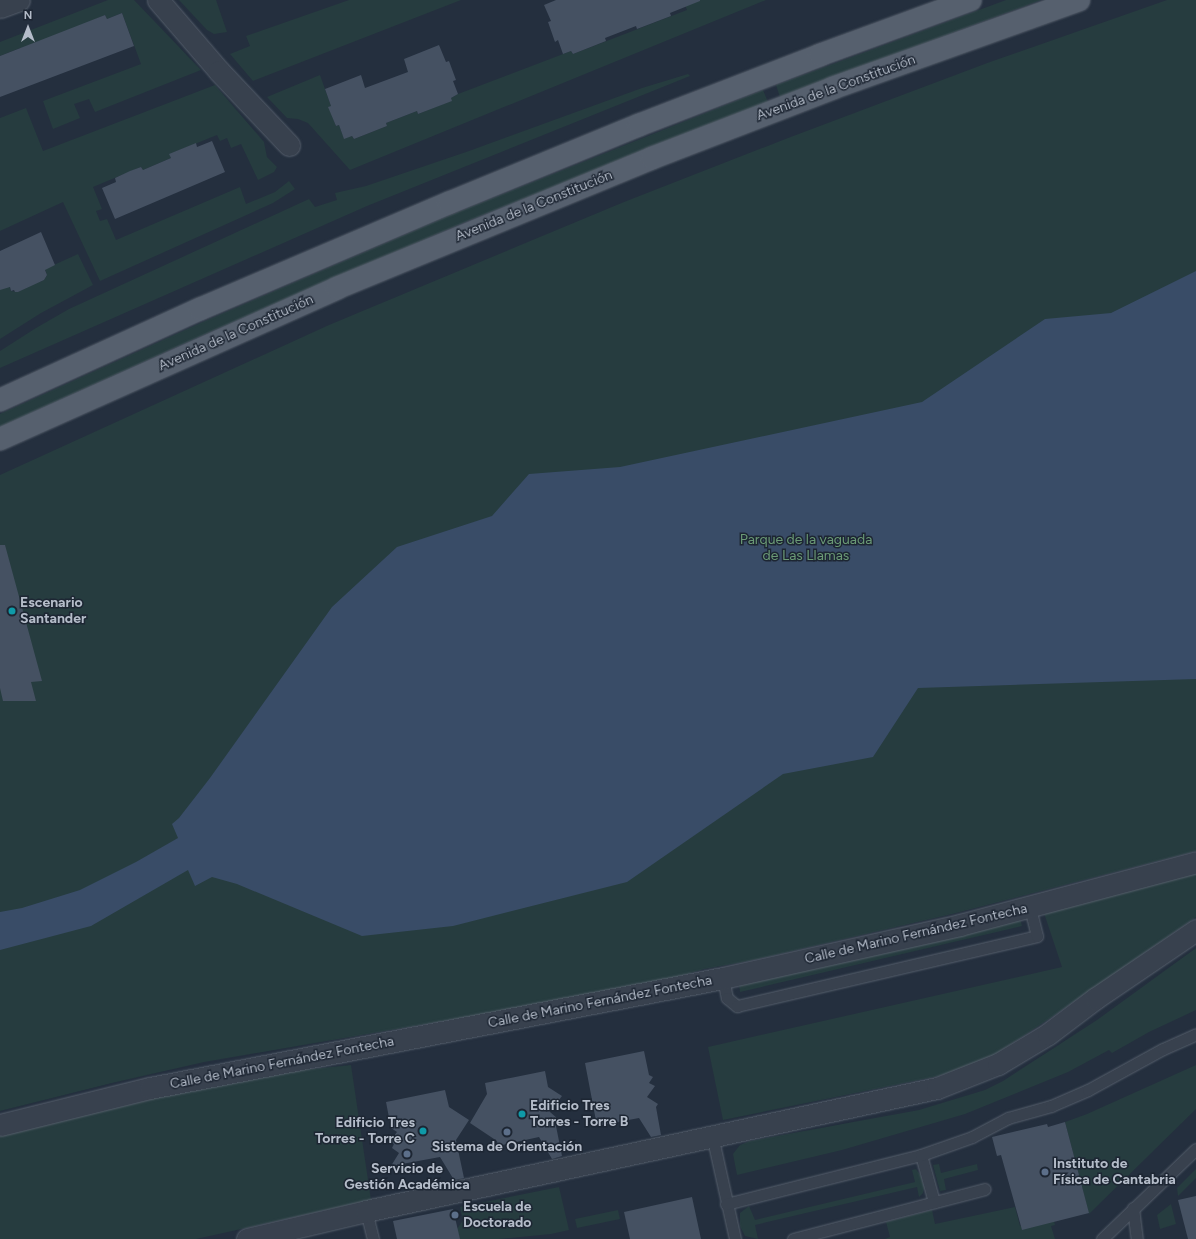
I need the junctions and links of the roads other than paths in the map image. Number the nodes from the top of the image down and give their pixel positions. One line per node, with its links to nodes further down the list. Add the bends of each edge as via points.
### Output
1 (19, 0): 5 (street)
2 (158, 0): 6 (street, via 219,71)
3 (970, 0): 7 (main road, via 639,125 449,203 200,309)
4 (1079, 0): 8 (main road, Avenida de la Constitución, via 833,88 652,158 330,291)
5 (0, 7)
6 (289, 145)
7 (0, 400)
8 (0, 439)
9 (1196, 862): 10 (street, Calle de Marino Fernández Fontecha)
10 (1030, 907): 12 (street, Calle de Marino Fernández Fontecha); 12 (lane, via 1037,936 737,1006 727,998)
11 (1196, 930): 15 (street, via 1048,1034 998,1064 969,1077 937,1088)
12 (723, 978): 14 (street, Calle de Marino Fernández Fontecha, via 150,1088)
13 (1196, 1034): 17 (lane, via 1088,1090 1051,1106 1008,1118 972,1137)
14 (0, 1125)
15 (712, 1135): 20 (lane); 22 (street)
16 (1196, 1149): 21 (lane)
17 (922, 1155): 19 (lane); 20 (lane)
18 (985, 1189): 19 (lane)
19 (934, 1202): 26 (lane)
20 (726, 1204): 25 (lane)
21 (1133, 1208): 27 (lane); 28 (lane)
22 (366, 1210): 23 (street); 24 (lane)
23 (247, 1239)
24 (373, 1239)
25 (735, 1239)
26 (793, 1239)
27 (1102, 1239)
28 (1137, 1239)

